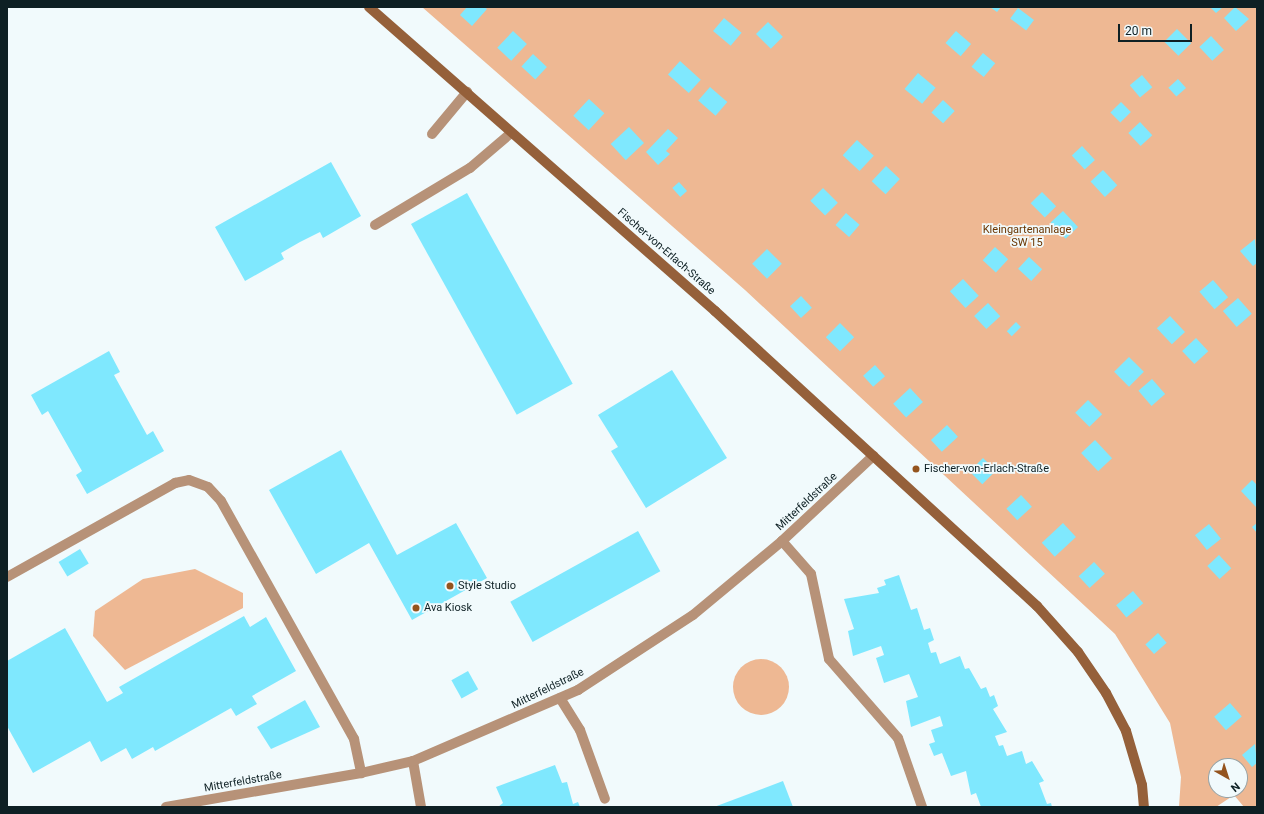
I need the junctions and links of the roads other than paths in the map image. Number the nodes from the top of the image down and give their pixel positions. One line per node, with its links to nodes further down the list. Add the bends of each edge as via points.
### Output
1 (370, 7): 2 (street, Fischer-von-Erlach-Straße)
2 (467, 92): 3 (street, Fischer-von-Erlach-Straße); 4 (street)
3 (511, 133): 5 (street, via 470,168); 6 (street, Fischer-von-Erlach-Straße, via 669,270)
4 (432, 134)
5 (374, 225)
6 (873, 456): 7 (street, Mitterfeldstraße); 16 (street, Fischer-von-Erlach-Straße, via 1037,606 1078,652 1106,693 1126,732 1142,785)
7 (782, 541): 9 (street, Mitterfeldstraße, via 694,615 633,656); 15 (street, via 811,574 829,660 898,738)
8 (7, 577): 11 (street, via 175,483 189,480 208,487 221,501 354,739)
9 (560, 698): 10 (street, Mitterfeldstraße); 12 (street, via 580,730)
10 (413, 760): 11 (street, Mitterfeldstraße); 14 (street)
11 (361, 773): 13 (street, Mitterfeldstraße)
12 (605, 799)
13 (166, 807)
14 (421, 807)
15 (922, 807)
16 (1144, 807)

